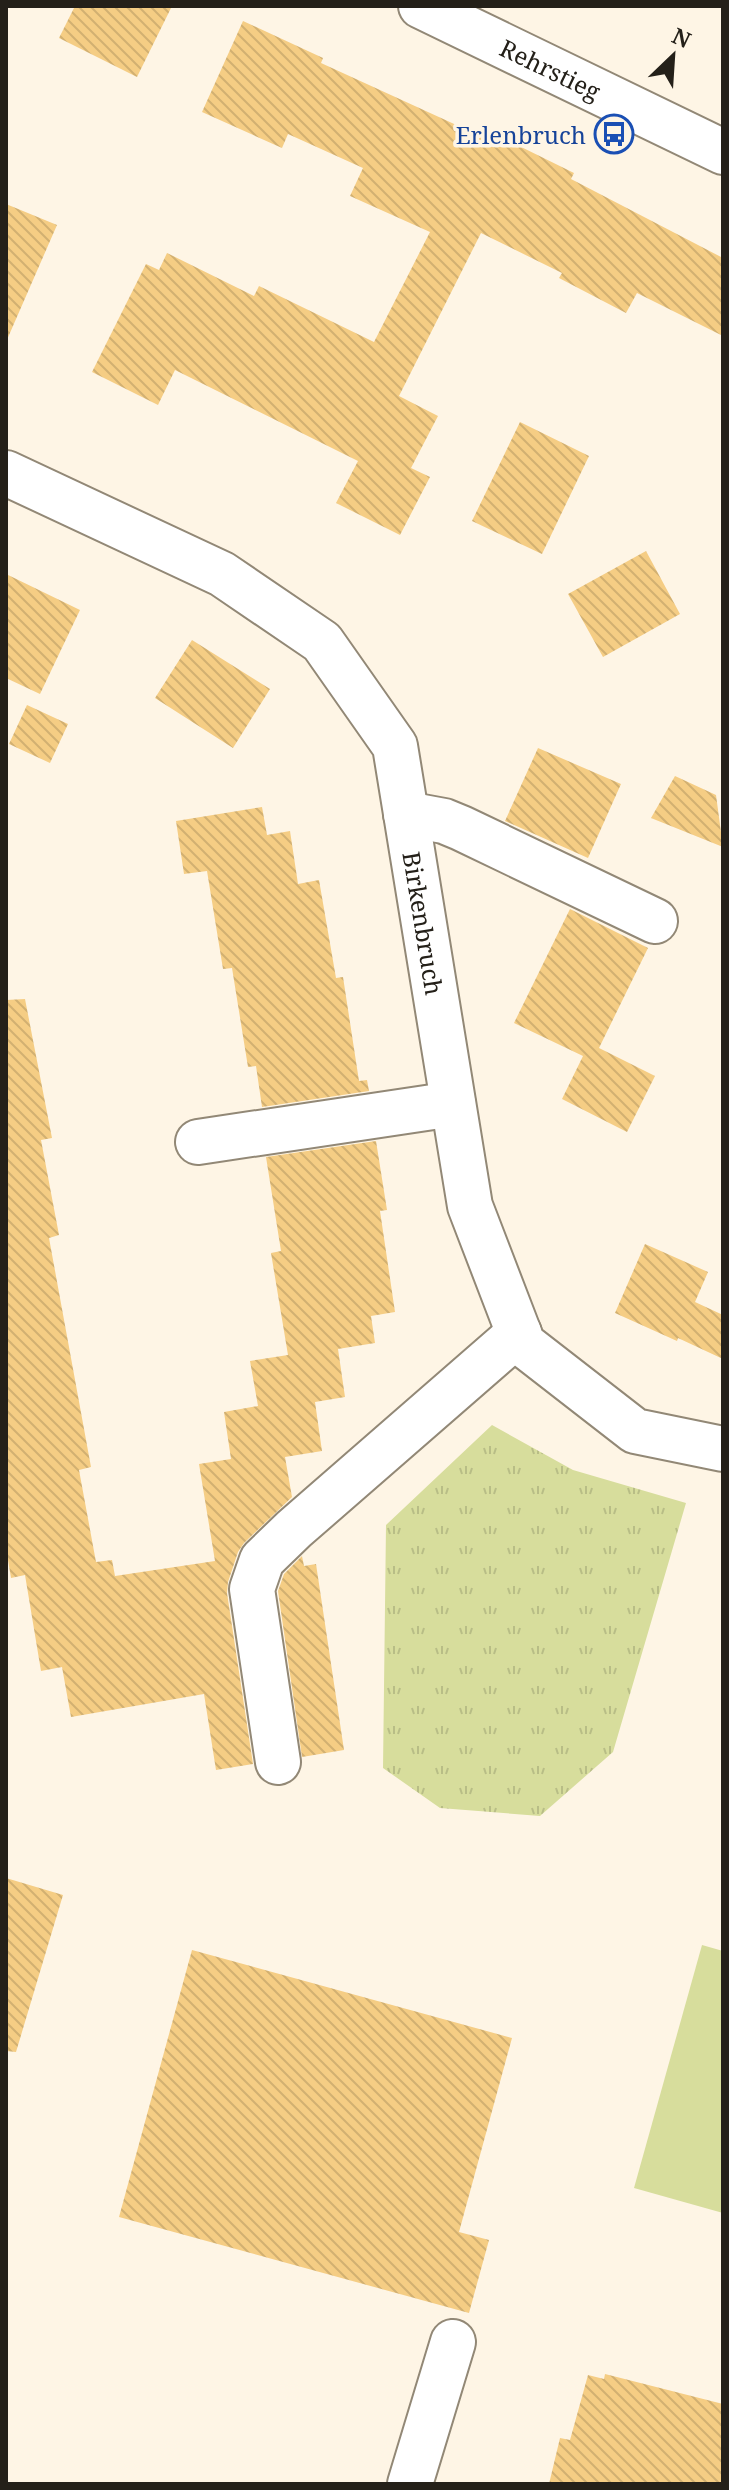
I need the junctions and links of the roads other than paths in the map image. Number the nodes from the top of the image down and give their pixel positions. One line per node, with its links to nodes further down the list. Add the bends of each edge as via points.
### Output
1 (421, 6): 2 (street, Rehrstieg)
2 (723, 152)
3 (6, 473): 4 (street, Birkenbruch, via 222,574 322,642 395,746)
4 (406, 814): 5 (street, via 453,825); 6 (street, Birkenbruch)
5 (655, 921)
6 (453, 1104): 7 (street); 8 (street, Birkenbruch, via 470,1206)
7 (198, 1142)
8 (519, 1333): 9 (street, Birkenbruch, via 523,1344 635,1431); 10 (street, via 262,1560 252,1589)
9 (723, 1449)
10 (278, 1762)
11 (453, 2342): 12 (street)
12 (410, 2484)

